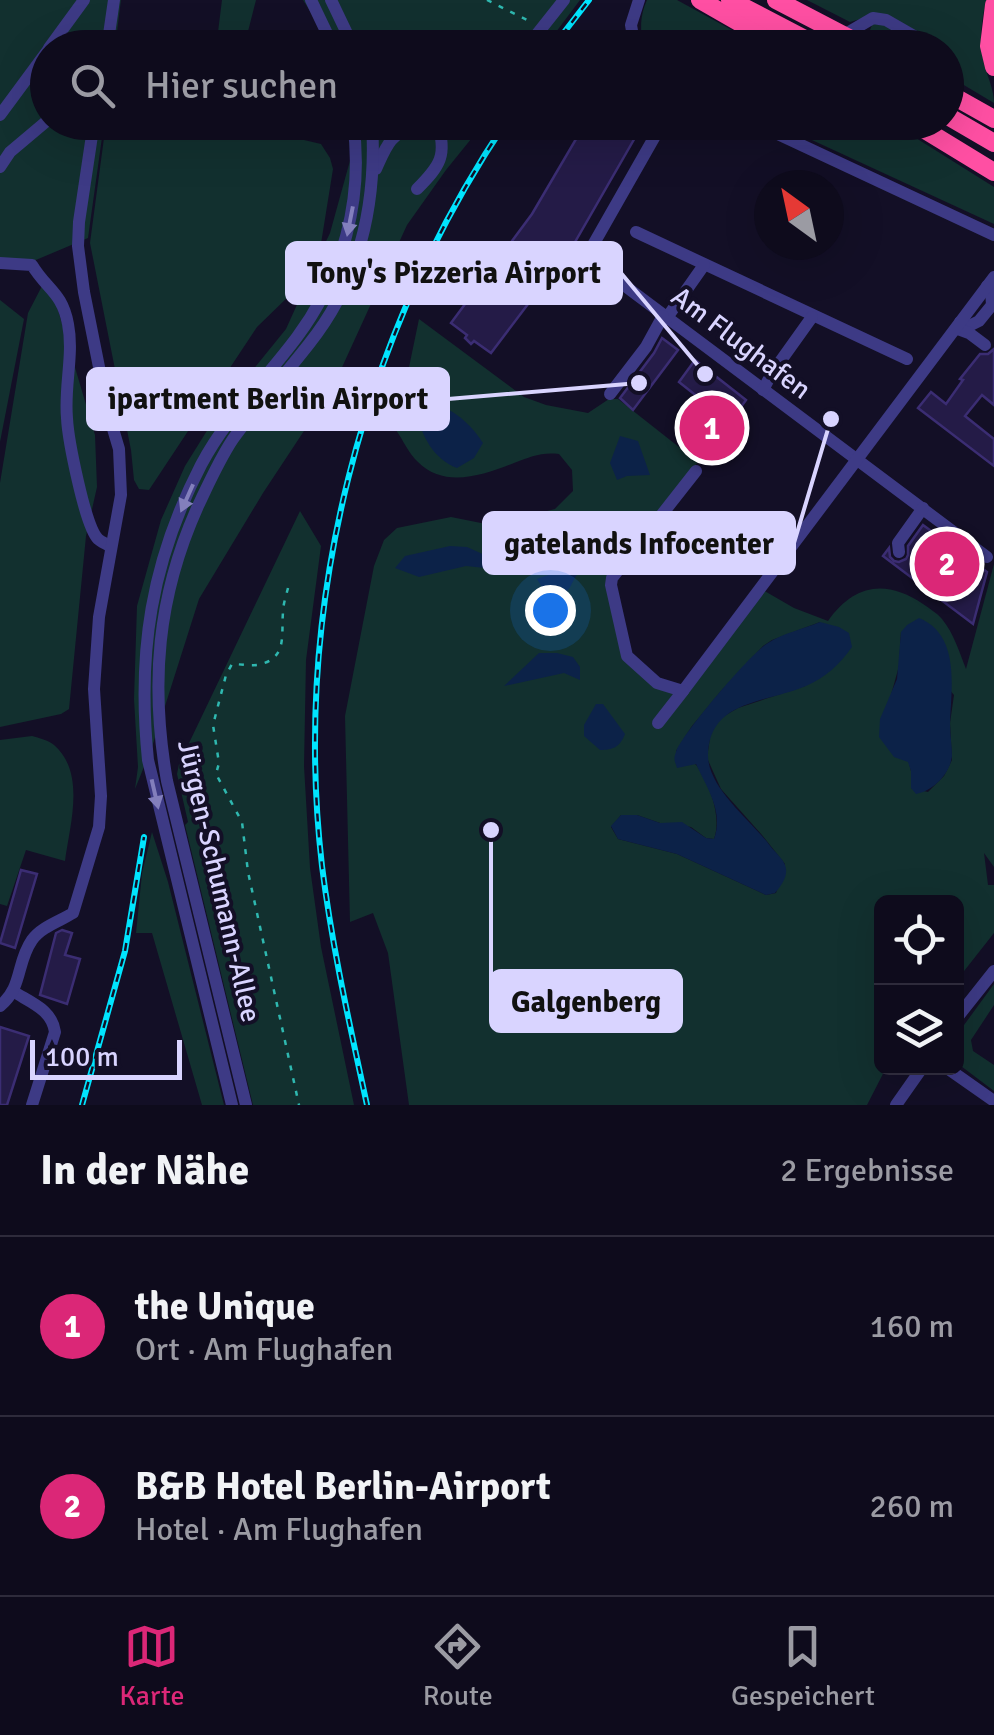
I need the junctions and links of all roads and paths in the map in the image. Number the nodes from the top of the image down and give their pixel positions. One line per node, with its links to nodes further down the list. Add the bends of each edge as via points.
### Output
1 (84, 0): 13 (street)
2 (114, 0): 14 (street)
3 (311, 0): 15 (street)
4 (331, 0): 16 (street)
5 (488, 0): 12 (path)
6 (564, 0): 12 (street)
7 (639, 0): 17 (street)
8 (700, 0): 18 (highway)
9 (730, 0): 19 (highway)
10 (776, 0): 20 (highway)
11 (994, 5): 23 (highway)
12 (542, 28)
13 (62, 30)
14 (109, 30)
15 (325, 30)
16 (345, 30)
17 (632, 30)
18 (752, 30)
19 (788, 30)
20 (834, 30)
21 (853, 30): 22 (street, via 873,18)
22 (903, 30)
23 (994, 67)
24 (30, 73): 26 (street)
25 (964, 102): 27 (highway)
26 (0, 115)
27 (994, 119)
28 (964, 126): 38 (highway)
29 (30, 135): 39 (street)
30 (91, 140): 58 (street, via 78,246 119,450 121,495)
31 (355, 140): 72 (street, Jürgen-Schumann-Allee, one-way to 72, via 350,227 329,285 202,464 170,538 146,637 144,723 152,782)
32 (373, 140): 41 (street, Jürgen-Schumann-Allee)
33 (389, 140): 41 (street)
34 (442, 140): 42 (street, via 444,150 431,175)
35 (653, 140): 48 (street, Am Flughafen, via 592,253 597,265)
36 (791, 140): 44 (street)
37 (942, 140): 40 (highway)
38 (994, 143)
39 (0, 166)
40 (994, 172)
41 (374, 174): 73 (street, Jürgen-Schumann-Allee, via 364,232 342,292 213,473 183,540 166,602 159,658 162,749)
42 (416, 189)
43 (636, 232): 46 (street)
44 (994, 235)
45 (0, 263): 58 (street, via 32,265 59,295 69,328 70,440 90,524)
46 (704, 265): 48 (street); 49 (street)
47 (991, 282): 50 (street)
48 (664, 317): 53 (street, Am Flughafen); 54 (street)
49 (812, 317): 52 (street); 53 (street)
50 (958, 324): 51 (street); 55 (street)
51 (986, 345)
52 (907, 360)
53 (762, 390): 55 (street, Am Flughafen)
54 (610, 394)
55 (857, 460): 57 (street, Am Flughafen); 62 (street)
56 (696, 471): 62 (street, via 611,585 627,656 658,683)
57 (923, 508): 59 (street, via 898,543); 60 (street, Am Flughafen)
58 (112, 546): 65 (street, via 94,688 98,827 73,913 31,941)
59 (899, 552)
60 (987, 557)
61 (288, 588): 74 (path, via 280,651 253,666 232,664 213,725 217,778 242,822)
62 (683, 691): 63 (street)
63 (658, 723)
64 (994, 970): 67 (street)
65 (14, 992): 66 (street); 71 (street, via 46,1012 55,1032)
66 (0, 1006)
67 (964, 1009)
68 (917, 1075): 75 (street)
69 (957, 1075): 70 (street)
70 (994, 1101)
71 (32, 1105)
72 (232, 1105)
73 (246, 1105)
74 (300, 1105)
75 (896, 1105)

